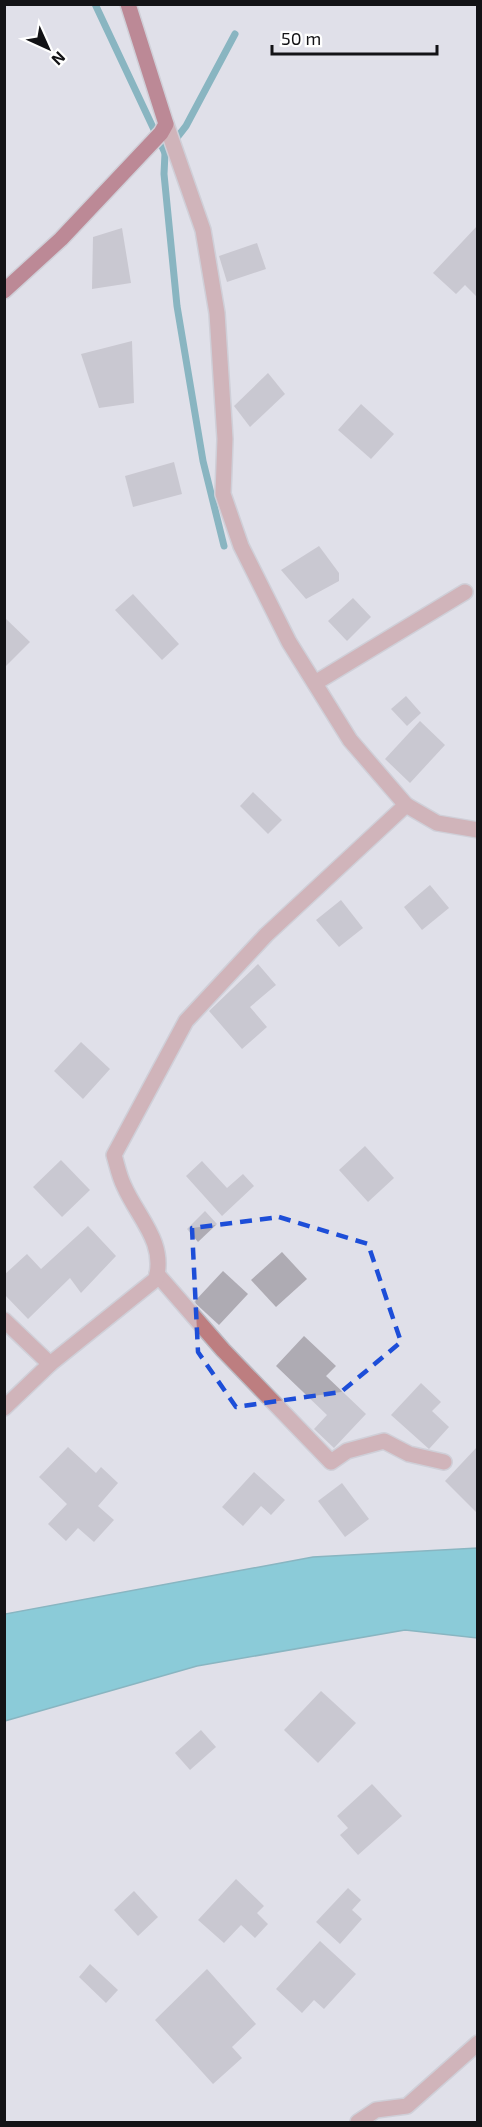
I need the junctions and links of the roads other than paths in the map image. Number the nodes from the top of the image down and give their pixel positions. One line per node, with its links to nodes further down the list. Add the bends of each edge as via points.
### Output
1 (128, 4): 2 (main road)
2 (165, 135): 3 (main road); 5 (street, via 203,230 217,314 225,439 223,494 241,546 289,642)
3 (4, 291)
4 (465, 591): 5 (street)
5 (315, 682): 6 (street, via 350,740)
6 (406, 805): 7 (street, via 437,823); 8 (street, via 266,935 186,1021 132,1119 114,1155 123,1185 152,1233 160,1263)
7 (477, 830)
8 (158, 1274): 10 (street, via 156,1280); 12 (street, via 223,1350 331,1462 347,1451 384,1441 409,1454)
9 (4, 1320): 10 (street)
10 (50, 1364): 11 (street)
11 (4, 1408)
12 (444, 1462)
13 (477, 2043): 14 (street, via 407,2106 376,2110)
14 (358, 2122)

